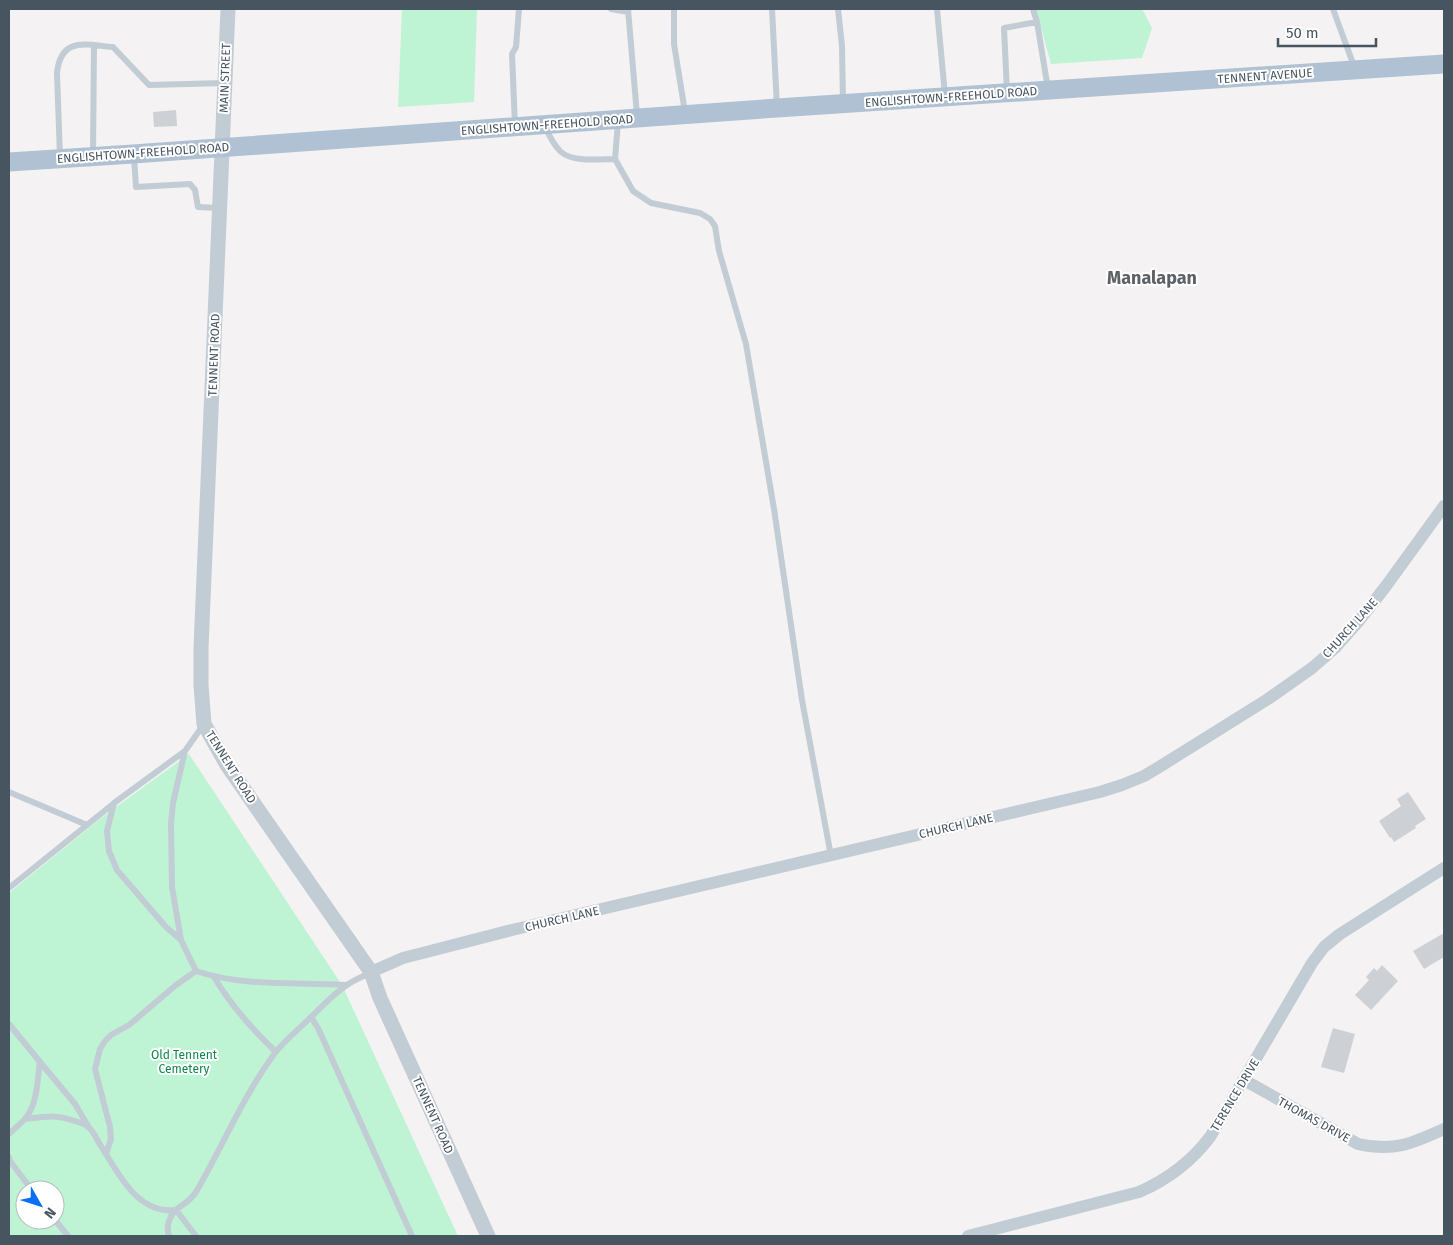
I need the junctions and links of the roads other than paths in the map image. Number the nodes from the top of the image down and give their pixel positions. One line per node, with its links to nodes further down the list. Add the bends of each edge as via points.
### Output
1 (228, 9): 15 (street, MAIN STREET)
2 (519, 9): 26 (lane, via 516,48 512,54)
3 (611, 9): 10 (lane)
4 (674, 9): 22 (lane, via 674,44)
5 (772, 9): 21 (lane)
6 (838, 9): 20 (lane)
7 (937, 9): 19 (lane)
8 (1033, 9): 11 (lane)
9 (1333, 9): 14 (lane)
10 (628, 10): 23 (lane)
11 (1037, 22): 17 (lane); 18 (lane, via 1004,28)
12 (94, 46): 15 (lane, via 113,47 150,85); 29 (lane); 30 (lane, via 77,44 69,47 58,62)
13 (1444, 64): 14 (main road, TENNENT AVENUE)
14 (1355, 70): 16 (main road, TENNENT AVENUE)
15 (224, 83): 27 (street, MAIN STREET)
16 (1085, 88): 17 (main road, ENGLISHTOWN-FREEHOLD ROAD)
17 (1048, 90): 18 (main road, ENGLISHTOWN-FREEHOLD ROAD)
18 (1007, 94): 19 (main road, ENGLISHTOWN-FREEHOLD ROAD)
19 (945, 98): 20 (main road, ENGLISHTOWN-FREEHOLD ROAD)
20 (844, 104): 21 (main road, ENGLISHTOWN-FREEHOLD ROAD)
21 (777, 108): 22 (main road, ENGLISHTOWN-FREEHOLD ROAD)
22 (686, 115): 23 (main road, ENGLISHTOWN-FREEHOLD ROAD)
23 (637, 119): 24 (main road, ENGLISHTOWN-FREEHOLD ROAD)
24 (618, 120): 25 (main road, ENGLISHTOWN-FREEHOLD ROAD); 31 (lane)
25 (544, 125): 26 (main road, ENGLISHTOWN-FREEHOLD ROAD); 31 (lane, via 561,153 579,159)
26 (515, 127): 27 (main road, ENGLISHTOWN-FREEHOLD ROAD)
27 (222, 148): 28 (main road, ENGLISHTOWN-FREEHOLD ROAD); 33 (street, TENNENT ROAD)
28 (133, 154): 29 (main road, ENGLISHTOWN-FREEHOLD ROAD); 33 (lane, via 136,187 190,184 195,190 198,207)
29 (94, 156): 30 (main road, ENGLISHTOWN-FREEHOLD ROAD)
30 (60, 159): 32 (main road, ENGLISHTOWN-FREEHOLD ROAD)
31 (616, 159): 40 (lane, via 633,191 644,200 700,213 715,226 746,344 802,700)
32 (9, 162)
33 (220, 208): 35 (street, TENNENT ROAD, via 201,648)
34 (1444, 506): 40 (street, CHURCH LANE, via 1386,586 1335,648 1268,699 1144,776 1100,792)
35 (204, 724): 36 (lane); 45 (street, TENNENT ROAD, via 227,765)
36 (185, 751): 38 (lane); 43 (lane, via 173,803 171,845 172,887)
37 (9, 792): 39 (lane)
38 (114, 803): 39 (lane); 43 (lane, via 106,831 111,858 166,927)
39 (87, 825): 42 (lane)
40 (831, 856): 45 (street, CHURCH LANE, via 521,928 403,958)
41 (1444, 868): 52 (street, TERENCE DRIVE, via 1324,947)
42 (9, 888)
43 (181, 940): 44 (lane)
44 (196, 970): 46 (lane); 57 (lane, via 129,1025 110,1035 100,1049 95,1069 110,1127 111,1139)
45 (371, 972): 47 (lane); 64 (street, TENNENT ROAD)
46 (214, 977): 47 (lane); 50 (lane)
47 (347, 985): 48 (lane)
48 (311, 1017): 50 (lane); 63 (lane)
49 (9, 1024): 51 (lane)
50 (276, 1052): 60 (lane, via 240,1108 194,1195)
51 (40, 1062): 53 (lane, via 36,1094); 54 (lane, via 75,1104)
52 (1244, 1080): 55 (street, THOMAS DRIVE, via 1358,1144 1375,1148 1406,1145); 65 (street, TERENCE DRIVE, via 1199,1151 1164,1180 1124,1197)
53 (25, 1119): 54 (lane, via 49,1115); 56 (lane)
54 (88, 1126): 57 (lane)
55 (1444, 1129)
56 (9, 1134)
57 (106, 1154): 60 (lane, via 130,1191 156,1208)
58 (9, 1162): 59 (lane)
59 (24, 1180)
60 (176, 1210): 61 (lane, via 167,1228); 62 (lane)
61 (170, 1236)
62 (196, 1236)
63 (412, 1236)
64 (488, 1236)
65 (968, 1236)

